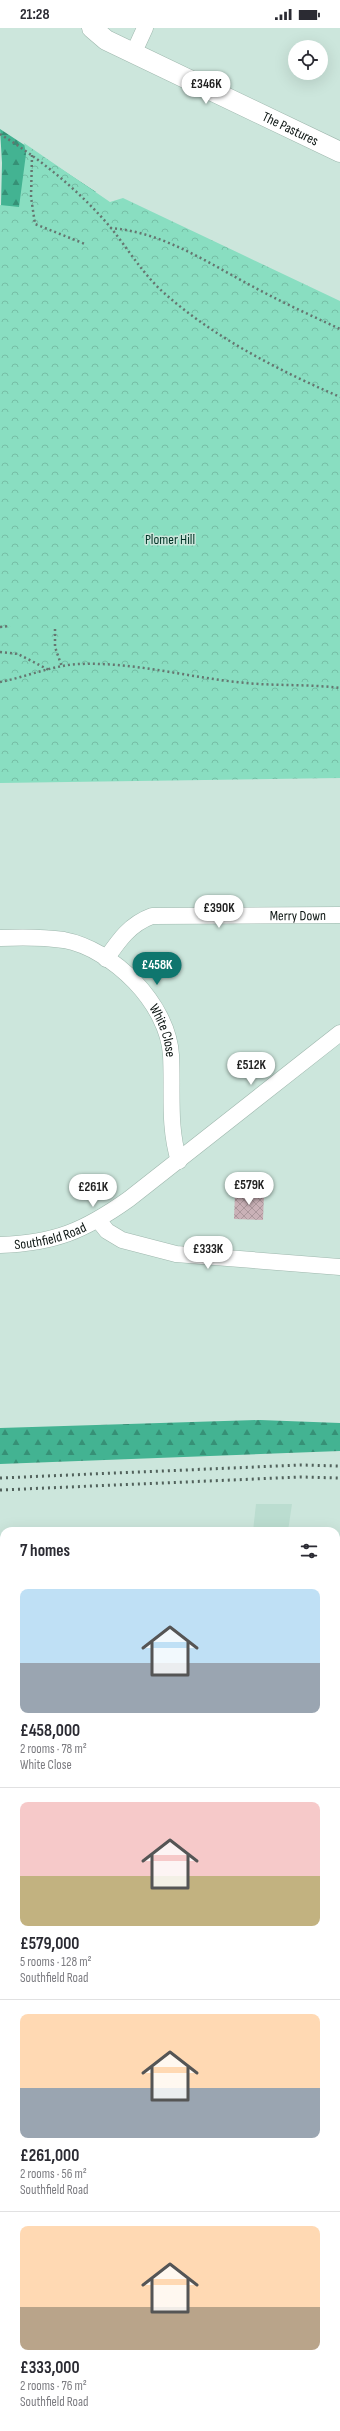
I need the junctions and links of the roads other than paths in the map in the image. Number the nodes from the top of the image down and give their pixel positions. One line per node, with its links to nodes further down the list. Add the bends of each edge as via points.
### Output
1 (92, 28): 3 (street, The Pastures, via 106,40)
2 (145, 28): 3 (street)
3 (134, 52): 4 (street, The Pastures)
4 (340, 152)
5 (340, 915): 7 (street, Merry Down, via 152,916 130,928)
6 (0, 938): 7 (street, White Close, via 64,940 87,948)
7 (106, 959): 9 (street, White Close, via 127,974 142,990 165,1031 171,1054 172,1132)
8 (340, 1033): 9 (street, Southfield Road)
9 (179, 1160): 10 (street, Southfield Road)
10 (99, 1221): 11 (street, Southfield Road, via 52,1240); 12 (street, Southfield Road, via 107,1231 122,1240 176,1254)
11 (0, 1246)
12 (340, 1267)

